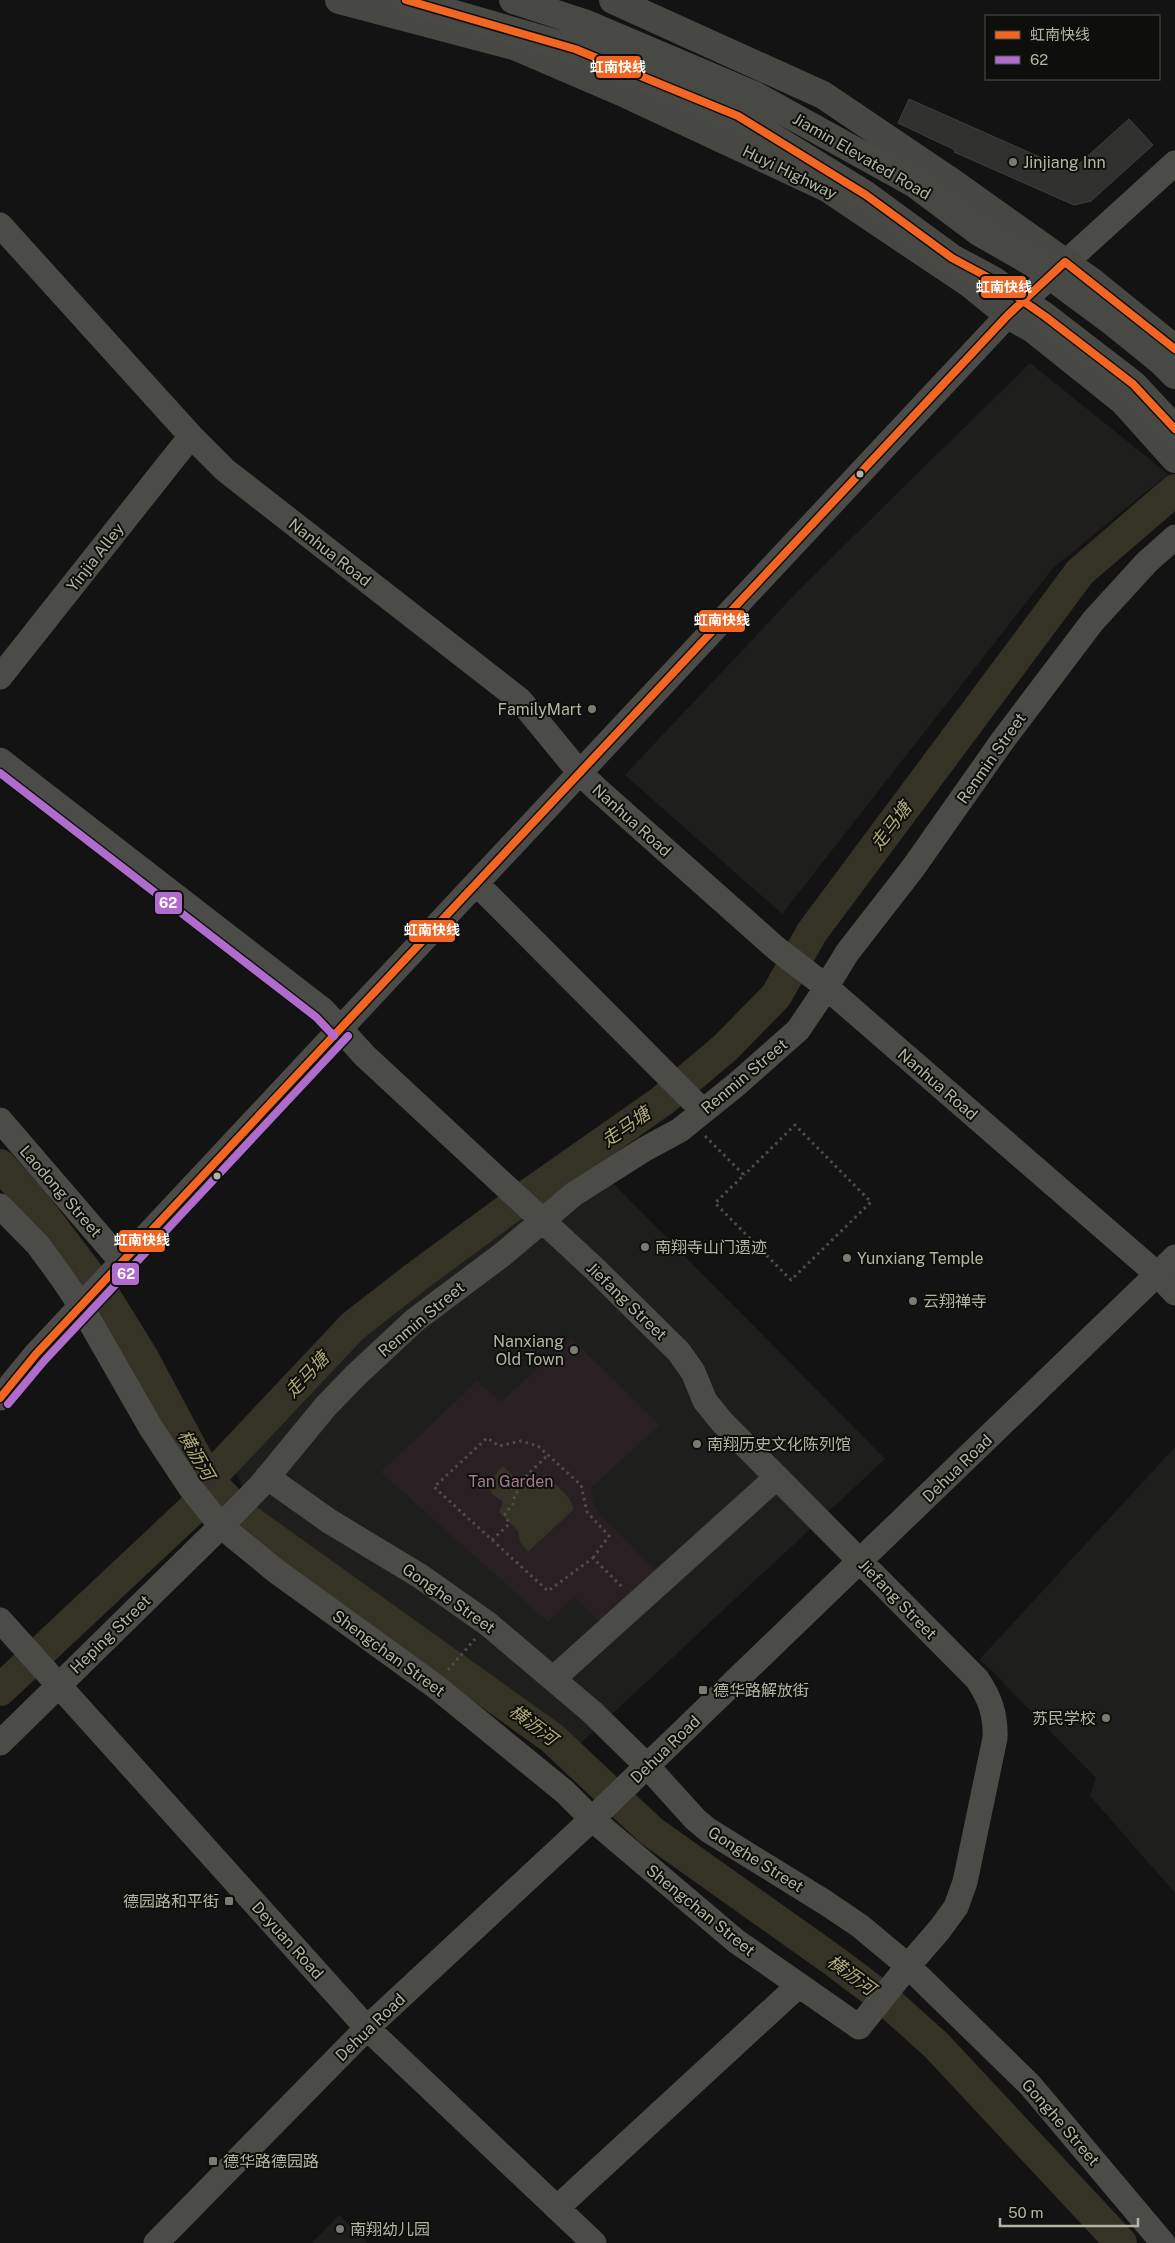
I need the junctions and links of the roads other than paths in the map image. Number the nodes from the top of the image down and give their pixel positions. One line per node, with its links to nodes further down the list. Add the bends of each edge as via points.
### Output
1 (338, 0): 8 (main road, Huyi Highway, via 514,46 800,175 827,188 962,278)
2 (406, 0): 11 (highway, Jiamin Elevated Road, via 575,49 738,116 866,195 952,258 993,280 1046,317 1133,384)
3 (513, 0): 10 (highway, Jiamin Elevated Road, via 584,23 756,96 915,184 979,232 1033,263 1114,323)
4 (613, 0): 7 (main road, via 823,95)
5 (1175, 163): 7 (street)
6 (0, 225): 12 (street, Nanhua Road)
7 (1065, 262): 8 (street); 9 (main road)
8 (1008, 315): 13 (main road, Huyi Highway, via 1033,329 1124,401); 17 (street)
9 (1175, 349)
10 (1175, 375)
11 (1175, 429)
12 (191, 436): 15 (street, Yinjia Alley); 17 (street, Nanhua Road, via 243,485 520,700)
13 (1175, 460)
14 (1175, 537): 19 (street, Renmin Street, via 1092,621 913,868)
15 (0, 677)
16 (0, 760): 20 (street, Jiefang Street, via 323,1010)
17 (580, 772): 18 (street); 19 (street, Nanhua Road, via 777,949)
18 (477, 884): 20 (street); 21 (street)
19 (818, 981): 21 (street, Renmin Street, via 818,1002 798,1030 778,1049); 27 (street, Nanhua Road)
20 (341, 1029): 24 (street, Jiefang Street, via 365,1056); 26 (street)
21 (690, 1103): 24 (street, Renmin Street, via 680,1130 596,1179)
22 (0, 1120): 26 (street, Laodong Street)
23 (0, 1206): 29 (street, Shengchan Street, via 38,1245)
24 (527, 1207): 31 (street, Renmin Street, via 503,1254 435,1304 388,1344 326,1406); 32 (street, Jiefang Street, via 680,1352 705,1401)
25 (1175, 1257): 27 (street, Dehua Road)
26 (122, 1262): 29 (street)
27 (1157, 1274): 28 (street, Nanhua Road); 34 (street, Dehua Road)
28 (1175, 1293)
29 (81, 1306): 30 (street); 33 (street, Shengchan Street, via 151,1428 190,1487)
30 (0, 1398)
31 (267, 1477): 33 (street, Renmin Street, via 251,1496); 36 (street, Gonghe Street, via 352,1536 445,1592)
32 (777, 1477): 34 (street, Jiefang Street); 36 (street)
33 (221, 1516): 37 (street, Heping Street); 40 (street, Shengchan Street, via 276,1571 435,1686 565,1792)
34 (861, 1561): 39 (street, Dehua Road); 41 (street, Jiefang Street, via 977,1679 990,1702 995,1725 995,1738 961,1894 949,1918)
35 (0, 1620): 37 (street, Deyuan Road)
36 (553, 1679): 39 (street, Gonghe Street, via 574,1694)
37 (58, 1684): 38 (street, Heping Street); 44 (street, Deyuan Road)
38 (0, 1743)
39 (647, 1766): 40 (street, Dehua Road); 41 (street, Gonghe Street, via 708,1830 860,1926)
40 (592, 1820): 42 (street, Shengchan Street, via 736,1941); 44 (street, Dehua Road)
41 (902, 1972): 43 (street, Jiefang Street); 48 (street, Gonghe Street, via 1030,2085)
42 (798, 1986): 43 (street, Shengchan Street); 45 (street)
43 (863, 2021)
44 (367, 2028): 45 (street, Deyuan Road); 46 (street, Dehua Road)
45 (557, 2208): 47 (street, Deyuan Road)
46 (156, 2243)
47 (594, 2243)
48 (1163, 2243)

